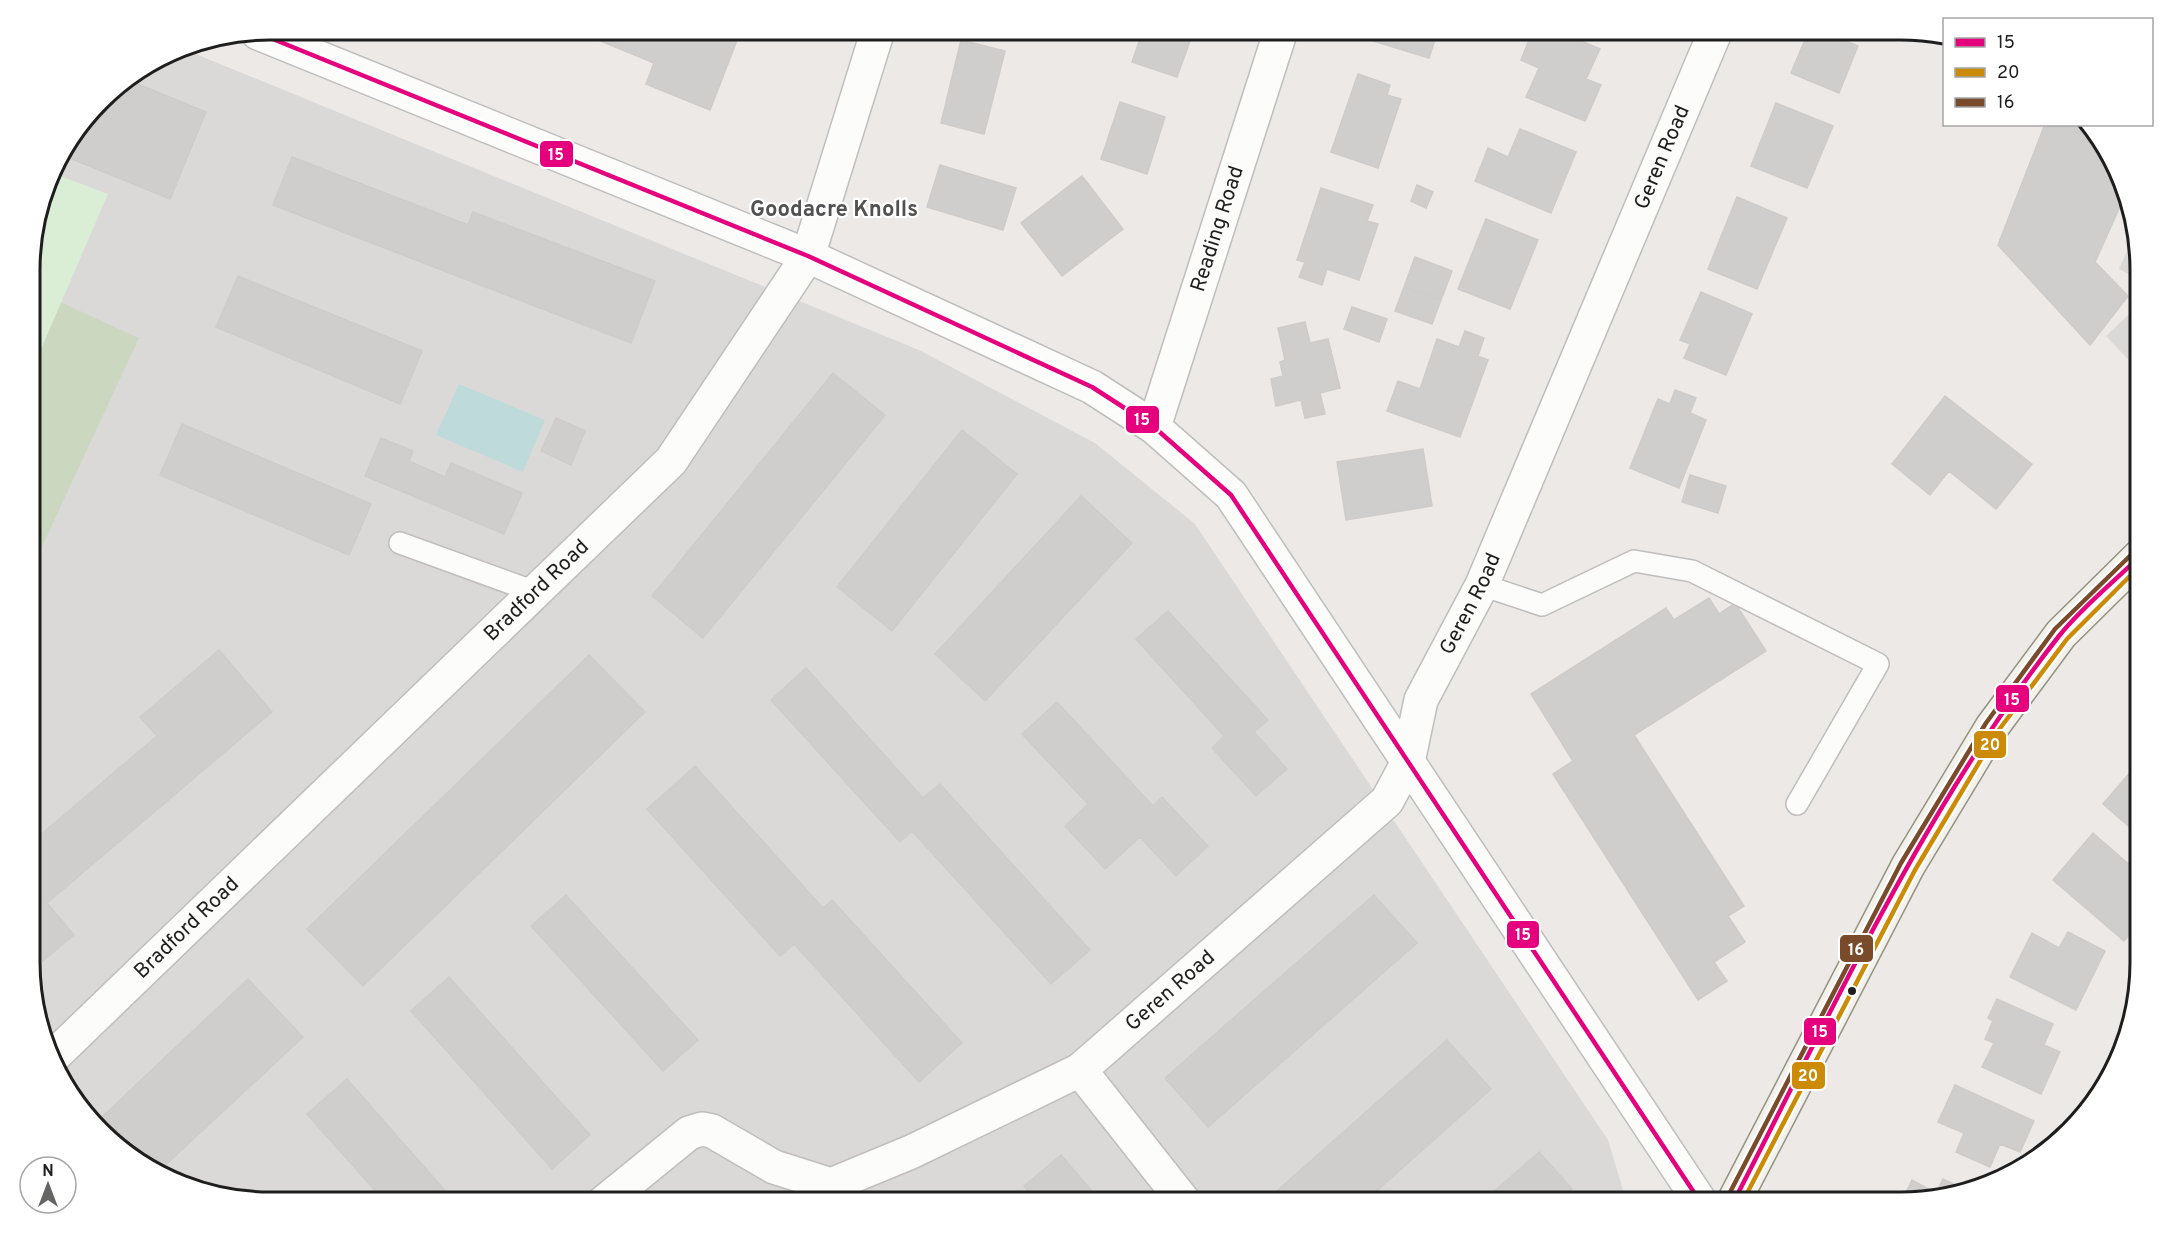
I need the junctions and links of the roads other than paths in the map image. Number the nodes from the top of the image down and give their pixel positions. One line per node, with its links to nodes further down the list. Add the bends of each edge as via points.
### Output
1 (275, 40): 5 (street)
2 (875, 40): 5 (street, Bradford Road)
3 (1278, 40): 6 (street, Reading Road)
4 (1712, 40): 9 (street, Geren Road)
5 (807, 256): 6 (street, via 1092,387); 10 (street, Bradford Road, via 671,461)
6 (1154, 427): 11 (street, via 1231,495)
7 (400, 543): 10 (lane)
8 (2130, 566): 18 (main road, via 2061,634 1992,727 1908,866)
9 (1482, 585): 11 (street, Geren Road, via 1421,700); 12 (lane, via 1542,604 1634,561 1692,571 1878,664)
10 (535, 592): 13 (street, Bradford Road)
11 (1407, 762): 14 (street, Geren Road, via 1387,801); 17 (street)
12 (1797, 804)
13 (59, 1051)
14 (1080, 1070): 15 (street, Geren Road, via 911,1152 831,1185 774,1167 702,1129 689,1133); 16 (street)
15 (617, 1192)
16 (1176, 1192)
17 (1694, 1192)
18 (1739, 1192)

